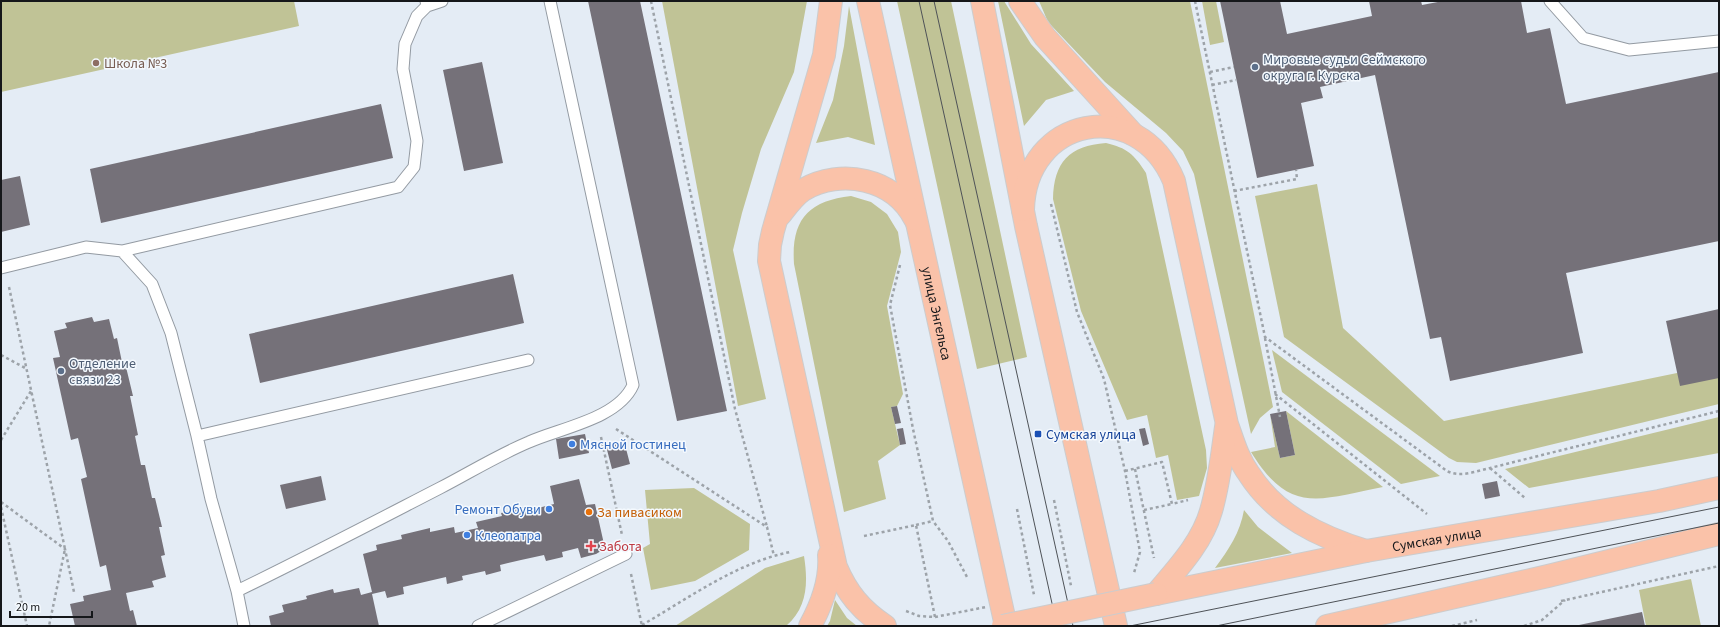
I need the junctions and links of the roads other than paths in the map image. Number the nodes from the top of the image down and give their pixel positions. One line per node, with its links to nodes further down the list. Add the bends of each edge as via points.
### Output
1 (442, 1): 8 (lane)
2 (550, 1): 24 (lane, via 633,385 630,392 597,417 529,442)
3 (831, 1): 12 (main road, via 824,55)
4 (868, 1): 13 (main road, улица Энгельса)
5 (982, 1): 11 (main road)
6 (1020, 1): 10 (main road, via 1045,37)
7 (1550, 1): 9 (lane, via 1583,38 1629,50)
8 (427, 4): 14 (lane, via 417,16 405,44 403,69 417,141 414,167 398,187)
9 (1719, 41)
10 (1133, 134): 11 (main road, via 1118,128 1102,126 1086,128 1057,140 1034,164 1024,194); 17 (main road, via 1158,153 1168,166 1174,181)
11 (1023, 210): 33 (main road)
12 (773, 230): 13 (main road, via 780,215 802,191 832,179 848,177 864,179 892,193 911,213); 20 (main road, via 769,261)
13 (920, 232): 32 (main road, улица Энгельса)
14 (122, 250): 15 (lane, via 86,247); 18 (lane, via 152,284 171,333)
15 (3, 267)
16 (528, 360): 18 (lane)
17 (1227, 424): 22 (main road, via 1248,474 1261,491 1303,526 1330,540); 25 (main road, via 1211,512 1196,544)
18 (197, 436): 24 (lane, via 211,499)
19 (1719, 488): 22 (main road, Сумская улица, via 1652,502)
20 (828, 534): 29 (main road, via 830,561 826,587); 30 (main road, via 836,567 844,585 855,601)
21 (1719, 534): 26 (main road)
22 (1366, 551): 25 (main road, Сумская улица)
23 (626, 554): 28 (lane)
24 (237, 591): 27 (lane)
25 (1156, 594): 31 (main road, Сумская улица, bridge)
26 (1378, 616): 34 (main road); 35 (main road)
27 (244, 626)
28 (478, 626)
29 (810, 626)
30 (885, 626)
31 (1003, 626)
32 (1006, 626)
33 (1116, 626)
34 (1328, 626)
35 (1358, 626)

